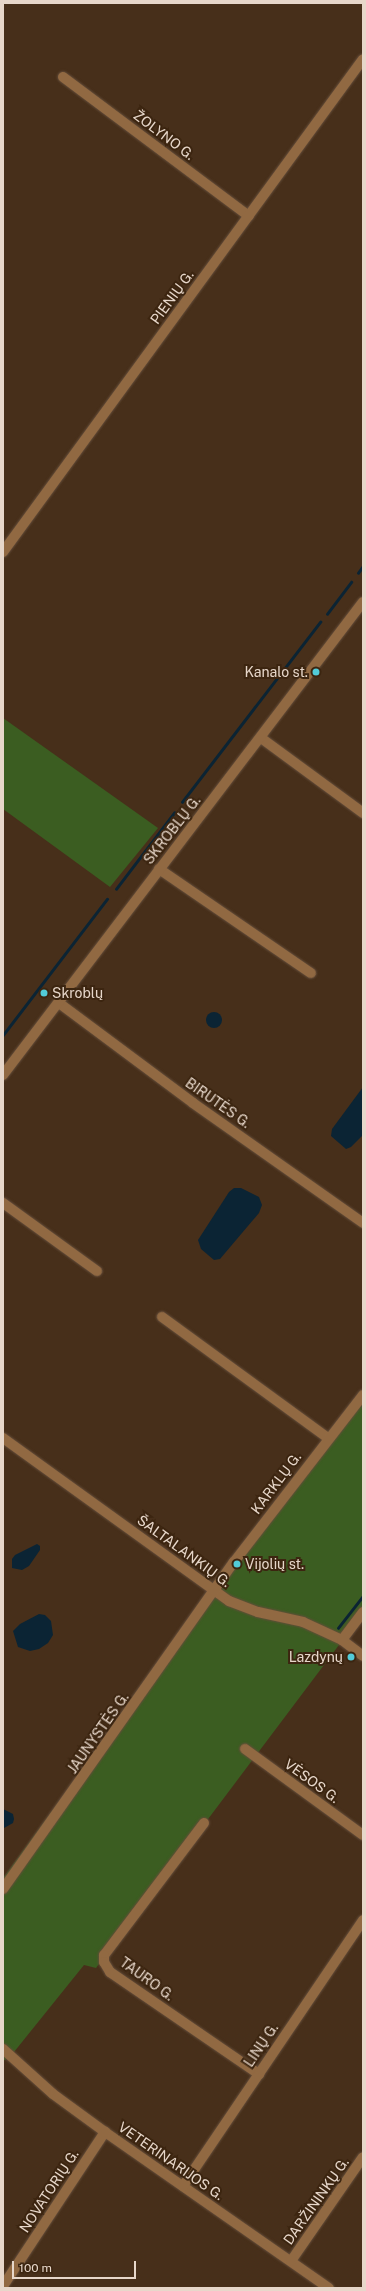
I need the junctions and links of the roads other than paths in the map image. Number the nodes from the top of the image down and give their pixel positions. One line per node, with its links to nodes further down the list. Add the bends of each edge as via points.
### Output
1 (363, 59): 3 (street, PIENIŲ G.)
2 (63, 77): 3 (street, ŽOLYNO G.)
3 (249, 216): 4 (street, PIENIŲ G.)
4 (3, 552)
5 (362, 606): 6 (street, SKROBLŲ G.)
6 (261, 738): 7 (street); 8 (street, SKROBLŲ G.)
7 (363, 813)
8 (159, 869): 9 (street); 10 (street, SKROBLŲ G.)
9 (311, 973)
10 (59, 1003): 11 (street, SKROBLŲ G.); 13 (street, BIRUTĖS G., via 193,1103)
11 (3, 1075)
12 (3, 1203): 14 (street)
13 (363, 1223)
14 (97, 1271)
15 (162, 1317): 18 (street)
16 (363, 1395): 18 (street, KARKLŲ G.)
17 (3, 1438): 19 (street, ŠALTALANKIŲ G.)
18 (328, 1438): 19 (street, KARKLŲ G.)
19 (214, 1591): 21 (street, ŠALTALANKIŲ G., via 229,1601 258,1612 303,1622); 26 (street, JAUNYSTĖS G.)
20 (363, 1612): 21 (street)
21 (342, 1640): 22 (street, ŠALTALANKIŲ G.)
22 (363, 1656)
23 (244, 1749): 25 (street, VĖSOS G.)
24 (204, 1823): 29 (street, TAURO G., via 104,1955 104,1962 110,1972)
25 (363, 1835)
26 (3, 1889)
27 (363, 1920): 29 (street, LINŲ G.)
28 (3, 2048): 30 (street, VETERINARIJOS G., via 53,2094)
29 (259, 2074): 32 (street, LINŲ G.)
30 (104, 2132): 32 (street, VETERINARIJOS G.); 34 (street, NOVATORIŲ G.)
31 (363, 2158): 33 (street, DARŽININKŲ G.)
32 (183, 2186): 33 (street, VETERINARIJOS G.)
33 (292, 2261): 35 (street, VETERINARIJOS G.)
34 (3, 2286)
35 (329, 2288)

